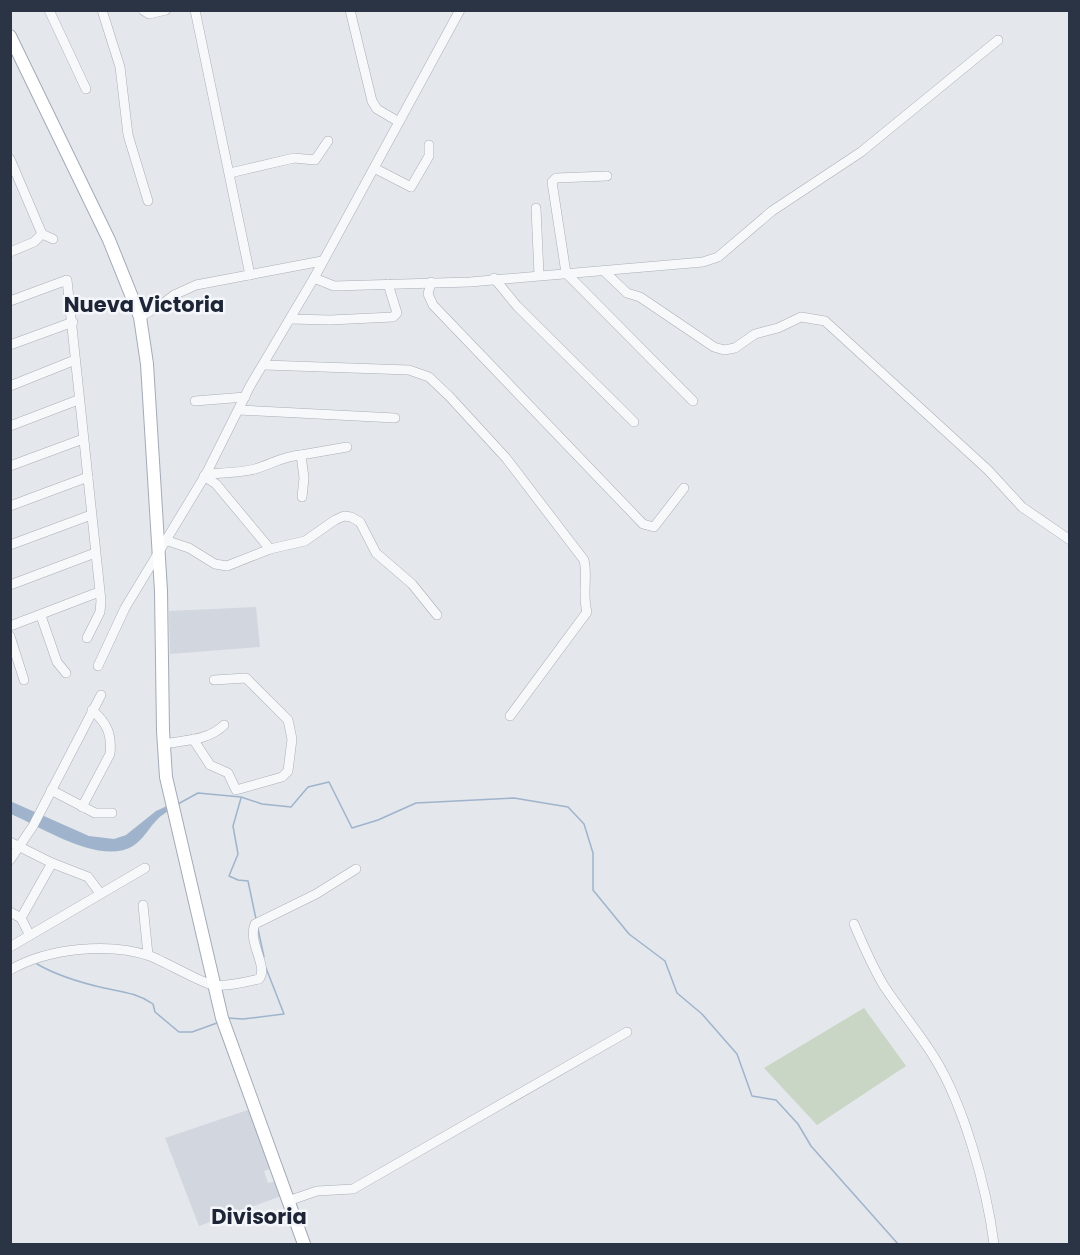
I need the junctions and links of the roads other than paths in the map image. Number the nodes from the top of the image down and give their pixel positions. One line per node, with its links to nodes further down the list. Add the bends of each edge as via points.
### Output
1 (49, 10): 10 (street)
2 (102, 10): 18 (street, via 120,67 128,135)
3 (143, 10): 4 (street, via 148,14)
4 (166, 10)
5 (195, 10): 16 (street)
6 (350, 10): 11 (street, via 372,101 377,109)
7 (460, 10): 11 (street)
8 (10, 36): 33 (main road, via 109,240)
9 (998, 40): 24 (street, via 861,152 779,206 718,257 695,265)
10 (86, 88)
11 (399, 122): 15 (street)
12 (328, 141): 16 (street, via 315,160 294,158)
13 (429, 145): 15 (street, via 427,160 411,187)
14 (10, 159): 20 (street)
15 (376, 169): 23 (street)
16 (230, 173): 26 (street)
17 (607, 176): 25 (street, via 556,178 552,182)
18 (148, 201)
19 (536, 207): 27 (street)
20 (42, 234): 21 (street); 22 (street, via 34,242)
21 (53, 239)
22 (10, 252)
23 (322, 261): 26 (street); 28 (street)
24 (604, 271): 25 (street); 59 (street, via 627,292 719,349 735,348 755,334 801,317 825,321 988,470 1022,507)
25 (566, 273): 27 (street); 42 (street)
26 (250, 275): 33 (street, via 189,287)
27 (539, 275): 29 (street)
28 (314, 278): 31 (street, via 334,286); 34 (street)
29 (494, 278): 30 (street); 46 (street)
30 (432, 282): 31 (street); 54 (street, via 428,294 433,305 643,524 654,527)
31 (388, 284): 34 (street, via 397,313 393,317)
32 (10, 301): 35 (street, via 67,280)
33 (140, 317): 63 (main road, via 147,364)
34 (290, 319): 38 (street)
35 (73, 322): 36 (street); 37 (street)
36 (10, 345)
37 (75, 360): 39 (street); 41 (street)
38 (264, 365): 40 (street); 77 (street, via 409,370 429,377 506,459 584,560 587,612)
39 (10, 386)
40 (245, 397): 43 (street); 44 (street)
41 (78, 400): 47 (street); 48 (street)
42 (693, 400)
43 (195, 401)
44 (239, 410): 45 (street); 52 (street)
45 (394, 418)
46 (634, 422)
47 (10, 426)
48 (83, 439): 51 (street); 53 (street)
49 (347, 447): 50 (street)
50 (301, 455): 52 (street, via 284,456 268,465 236,473); 55 (street)
51 (10, 466)
52 (205, 475): 58 (street); 61 (street)
53 (88, 477): 56 (street); 57 (street)
54 (684, 488)
55 (302, 497)
56 (10, 507)
57 (92, 515): 60 (street); 62 (street)
58 (165, 540): 61 (street, via 189,548 219,566); 63 (street)
59 (1070, 540)
60 (10, 545)
61 (270, 549): 66 (street, via 304,541 335,520 351,517 360,522 376,553 412,584)
62 (96, 553): 64 (street); 65 (street)
63 (157, 555): 71 (street, via 125,608); 80 (main road)
64 (10, 585)
65 (99, 592): 67 (street); 70 (street, via 100,612)
66 (436, 615)
67 (41, 616): 68 (street); 72 (street, via 57,662)
68 (10, 626)
69 (10, 636): 73 (street)
70 (87, 638)
71 (98, 666)
72 (66, 673)
73 (24, 680)
74 (214, 680): 79 (street, via 246,678 288,720 292,739 288,771 282,777 236,790 228,773 210,765)
75 (101, 695): 76 (street)
76 (92, 710): 81 (street, via 105,721 111,740 110,754); 83 (street)
77 (510, 716)
78 (224, 725): 79 (street, via 216,733)
79 (193, 739): 80 (street)
80 (164, 744): 100 (main road, via 170,796)
81 (100, 773): 82 (street); 84 (street)
82 (110, 778)
83 (51, 790): 84 (street); 86 (street, via 33,826)
84 (82, 807): 85 (street, via 95,813)
85 (112, 813)
86 (14, 844): 87 (street); 88 (street)
87 (10, 860)
88 (52, 864): 91 (street, via 88,878); 94 (street)
89 (145, 868): 91 (street)
90 (356, 869): 100 (street, via 255,924 251,934 262,970 259,979)
91 (100, 893): 96 (street)
92 (143, 905): 98 (street)
93 (10, 912): 94 (street)
94 (21, 918): 96 (street)
95 (854, 924): 104 (street, via 884,985 935,1058 962,1117)
96 (29, 934): 97 (street)
97 (13, 945)
98 (148, 955): 99 (street, via 88,950 30,961); 100 (street)
99 (10, 970)
100 (213, 985): 102 (main road)
101 (627, 1032): 102 (street, via 353,1189 316,1191)
102 (288, 1201): 103 (main road)
103 (304, 1245)
104 (994, 1245)

